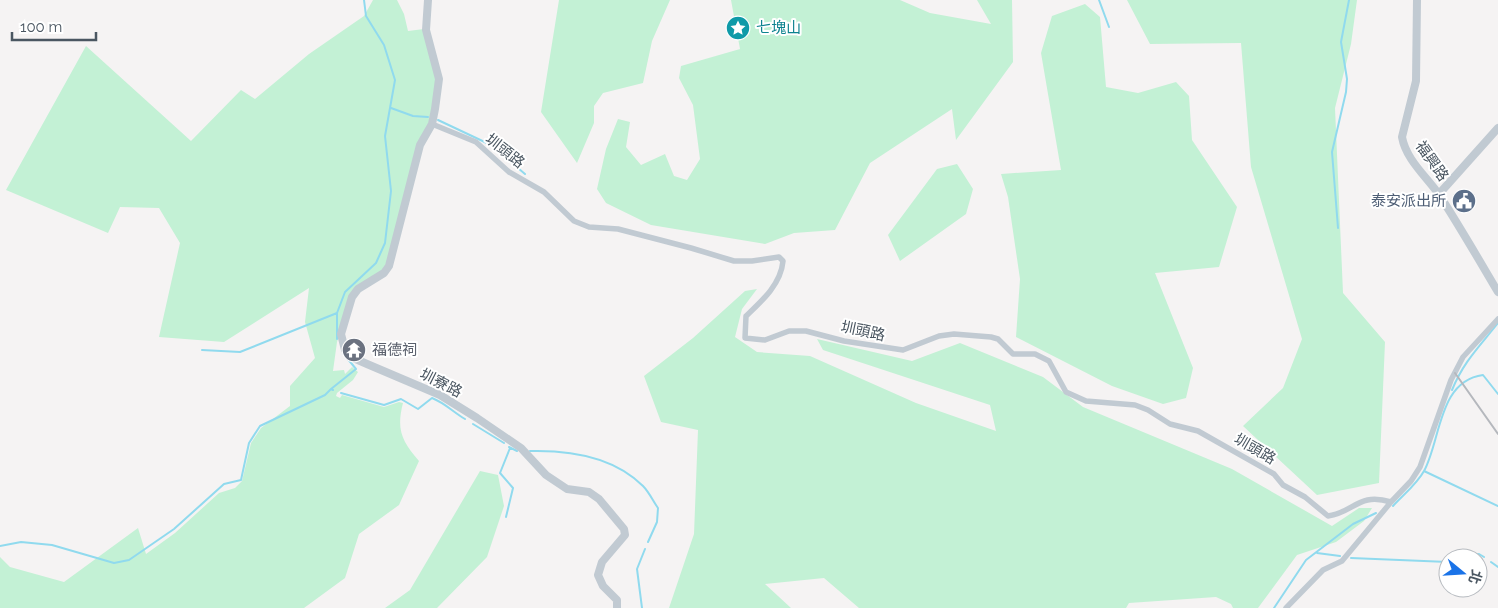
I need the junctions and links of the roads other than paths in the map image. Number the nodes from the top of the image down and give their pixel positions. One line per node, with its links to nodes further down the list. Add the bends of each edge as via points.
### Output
1 (428, 0): 3 (street, 圳寮路, via 426,30 439,79)
2 (1417, 0): 5 (street, 福興路, via 1416,81 1402,137 1409,156)
3 (432, 124): 8 (street, 圳頭路, via 476,142 509,172 544,192 574,221 589,227 618,229 734,261 779,256 783,261 781,271 770,292 746,316 745,338 764,340 789,331 806,331 844,341 903,350 938,336 991,337 998,339 1012,354 1035,354 1049,361 1066,392 1086,401 1135,405 1170,424 1198,431 1274,474 1283,485 1304,496 1328,516 1365,499); 9 (street, 圳寮路, via 420,145 389,266 352,297 341,334 344,350 351,357 440,395 521,448 546,475 566,489 589,492 599,498 624,529 625,535 602,562 598,575 603,586 618,600)
4 (1498, 128): 5 (street)
5 (1439, 194): 6 (street, 福興路)
6 (1498, 292)
7 (1498, 319): 8 (street, via 1464,357 1451,380 1420,467)
8 (1391, 502): 10 (street, via 1342,561 1322,570)
9 (617, 608)
10 (1286, 608)

